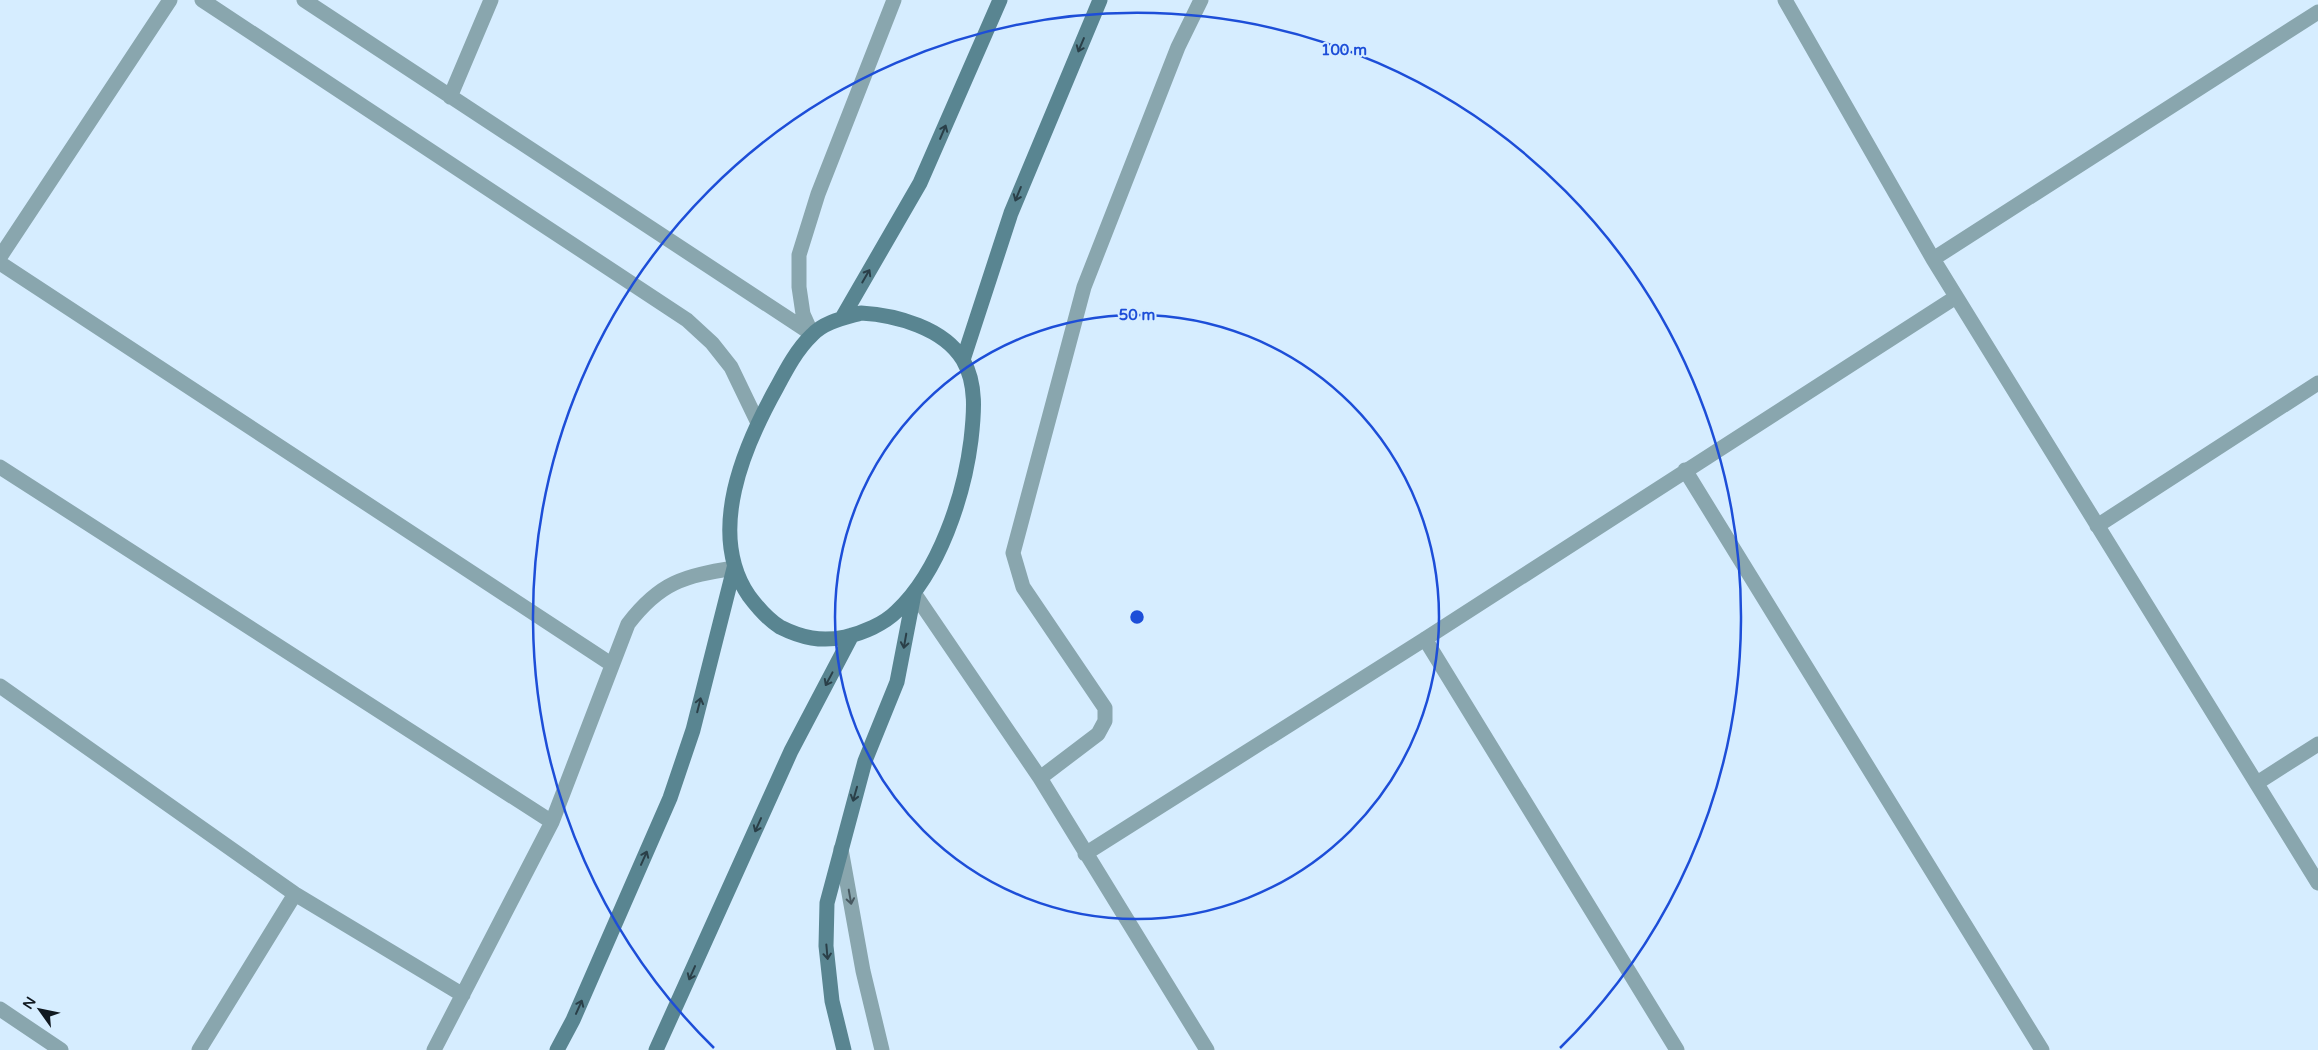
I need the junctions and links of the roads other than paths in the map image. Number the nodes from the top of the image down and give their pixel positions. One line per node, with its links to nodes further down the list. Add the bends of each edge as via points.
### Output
1 (170, 0): 12 (street)
2 (202, 0): 20 (street, via 687,320 712,343 731,367)
3 (304, 0): 11 (street)
4 (491, 0): 11 (street)
5 (894, 0): 17 (street, via 818,194 799,255 799,287)
6 (1000, 0): 16 (main road, one-way to 6, via 920,183)
7 (1100, 0): 18 (main road, one-way to 18, via 1010,213)
8 (1201, 0): 31 (street, via 1178,47 1084,287 1013,553 1023,587 1105,708 1105,721 1098,734)
9 (1784, 0): 13 (street)
10 (2318, 12): 13 (street)
11 (450, 97): 17 (street)
12 (0, 257)
13 (1933, 259): 15 (street)
14 (0, 263): 28 (street)
15 (1956, 297): 22 (street); 23 (street)
16 (842, 318): 17 (main road); 18 (main road, via 860,313 878,314 905,322 933,332 951,345)
17 (812, 334): 20 (main road, via 787,369)
18 (963, 360): 25 (main road, via 971,377 974,410 968,467 939,552)
19 (2318, 383): 23 (street)
20 (758, 423): 24 (main road, via 736,486 730,522)
21 (0, 467): 33 (street)
22 (1685, 470): 27 (street); 49 (street)
23 (2097, 526): 32 (street)
24 (734, 568): 26 (main road, via 748,595 770,622 793,634 815,640); 28 (street, via 683,579 644,602 628,624); 43 (main road, one-way to 24, via 670,798 693,730)
25 (914, 593): 26 (main road, via 896,612); 31 (street); 34 (main road, one-way to 34, via 897,682 865,761)
26 (852, 635): 44 (main road, one-way to 44, via 791,751)
27 (1425, 639): 35 (street); 48 (street)
28 (611, 664): 33 (street)
29 (0, 686): 37 (street)
30 (2318, 744): 32 (street)
31 (1040, 778): 35 (street)
32 (2256, 783): 36 (street)
33 (552, 822): 38 (street)
34 (842, 849): 45 (main road, one-way to 45, via 827,903 826,946 832,1002); 46 (street, one-way to 46, via 862,970)
35 (1085, 854): 47 (street)
36 (2318, 883)
37 (295, 894): 38 (street); 41 (street)
38 (463, 995): 42 (street)
39 (0, 1009): 40 (street)
40 (61, 1050)
41 (199, 1050)
42 (434, 1050)
43 (557, 1050)
44 (656, 1050)
45 (844, 1050)
46 (882, 1050)
47 (1207, 1050)
48 (1677, 1050)
49 (2042, 1050)

